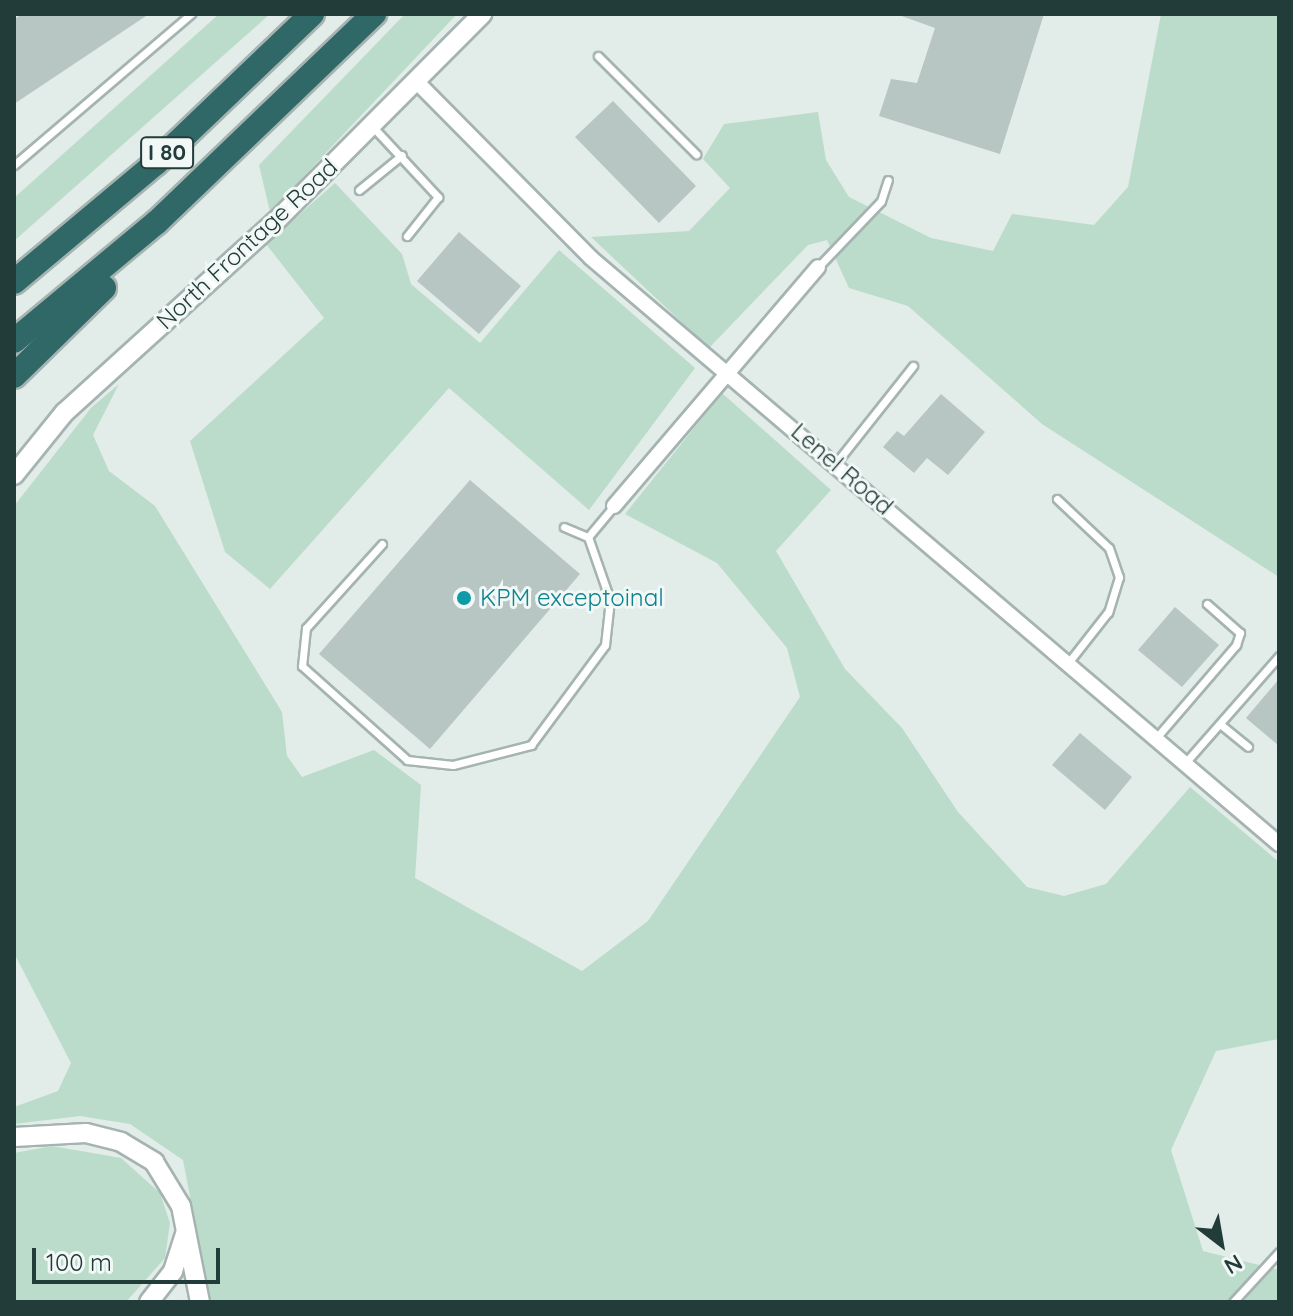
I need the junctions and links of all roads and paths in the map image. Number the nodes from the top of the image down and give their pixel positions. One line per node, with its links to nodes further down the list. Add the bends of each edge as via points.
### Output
1 (191, 14): 10 (lane)
2 (312, 14): 16 (highway, I 80, via 156,163)
3 (374, 14): 13 (highway, I 80)
4 (482, 14): 6 (main road, North Frontage Road)
5 (598, 56): 8 (lane)
6 (417, 82): 7 (main road, North Frontage Road); 19 (street, Lenel Road, via 591,258)
7 (372, 127): 9 (lane); 22 (main road, North Frontage Road, via 64,413)
8 (696, 154)
9 (402, 155): 12 (lane); 14 (lane, via 438,197)
10 (14, 165)
11 (888, 180): 15 (lane, via 881,201)
12 (359, 190)
13 (157, 222): 17 (highway, I 80); 20 (highway, via 146,250)
14 (407, 236)
15 (818, 267): 19 (street)
16 (14, 282)
17 (14, 341)
18 (913, 366): 21 (lane)
19 (729, 375): 21 (street, Lenel Road); 24 (street)
20 (14, 376)
21 (836, 463): 30 (street, Lenel Road)
22 (14, 475)
23 (1057, 499): 30 (lane, via 1109,548 1119,577 1108,612)
24 (614, 506): 26 (lane)
25 (564, 527): 26 (lane)
26 (588, 537): 27 (lane, via 610,600 605,645 531,745 437,768 407,760 313,681 300,660 306,628)
27 (382, 544)
28 (1207, 604): 32 (lane, via 1240,633 1236,645)
29 (1279, 656): 31 (lane)
30 (1068, 663): 32 (street, Lenel Road)
31 (1220, 724): 33 (lane); 34 (lane)
32 (1156, 738): 34 (street, Lenel Road)
33 (1248, 747)
34 (1185, 763): 35 (street, Lenel Road)
35 (1279, 844)
36 (14, 1137): 37 (main road, via 75,1132 132,1147 171,1182)
37 (186, 1231): 39 (main road, via 173,1271); 40 (main road)
38 (1279, 1252): 41 (lane)
39 (149, 1302)
40 (200, 1302)
41 (1233, 1302)

